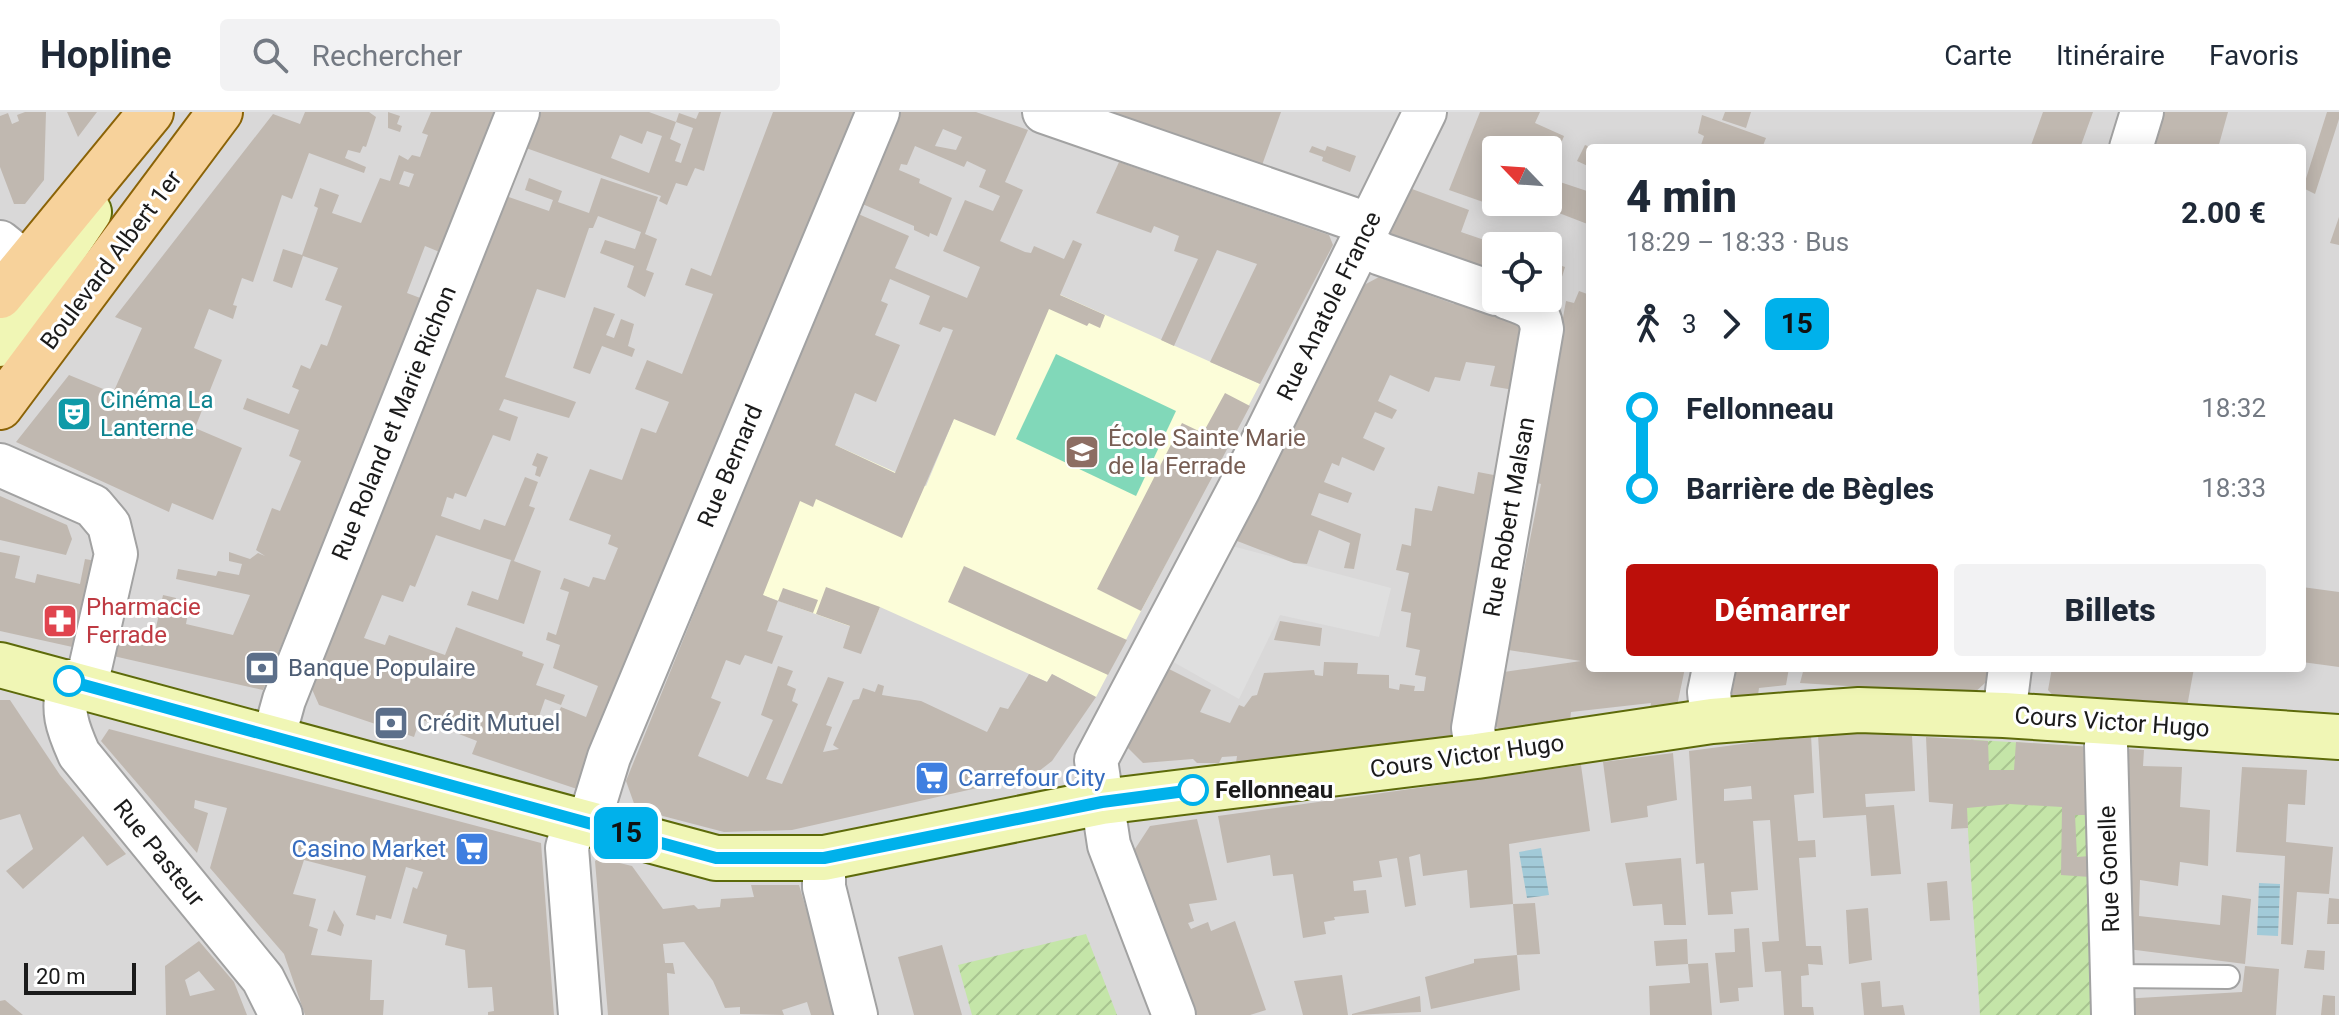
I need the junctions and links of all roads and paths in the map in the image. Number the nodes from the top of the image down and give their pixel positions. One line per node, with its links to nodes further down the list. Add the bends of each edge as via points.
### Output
1 (152, 112): 10 (main road); 13 (street)
2 (220, 112): 14 (main road, Boulevard Albert 1er)
3 (518, 112): 23 (street, Rue Roland et Marie Richon)
4 (878, 112): 27 (street, Rue Bernard)
5 (1044, 112): 9 (street)
6 (1425, 112): 9 (street, Rue Anatole France)
7 (2142, 112): 8 (street)
8 (2132, 144)
9 (1365, 234): 11 (street, via 1381,254); 26 (street, Rue Anatole France, via 1096,760)
10 (9, 267)
11 (1482, 289)
12 (1537, 312): 25 (street, Rue Robert Malsan, via 1542,329 1473,728)
13 (0, 344)
14 (0, 407)
15 (0, 465): 19 (street, Rue Pasteur, via 93,506 109,525 116,554)
16 (1, 665): 19 (street, Cours Victor Hugo)
17 (1713, 672): 21 (street)
18 (2009, 672): 20 (street)
19 (78, 684): 23 (street, Cours Victor Hugo); 31 (street, Rue Pasteur, via 63,706 79,754 263,979)
20 (2004, 715): 21 (street, Cours Victor Hugo, via 1859,710); 22 (street, Cours Victor Hugo)
21 (1712, 721): 25 (street, Cours Victor Hugo)
22 (2109, 722): 24 (street, Cours Victor Hugo); 30 (street, Rue Gonelle)
23 (274, 736): 27 (street, Cours Victor Hugo)
24 (2339, 737)
25 (1477, 756): 26 (street, Cours Victor Hugo)
26 (1102, 802): 28 (street, Cours Victor Hugo); 34 (street, Rue Anatole France, via 1109,845)
27 (582, 820): 28 (street, Cours Victor Hugo, via 716,858); 32 (street, Rue Bernard, via 567,848)
28 (824, 858): 33 (street, via 824,887)
29 (2228, 977): 30 (lane)
30 (2113, 996)
31 (281, 1015)
32 (580, 1015)
33 (856, 1015)
34 (1174, 1015)

